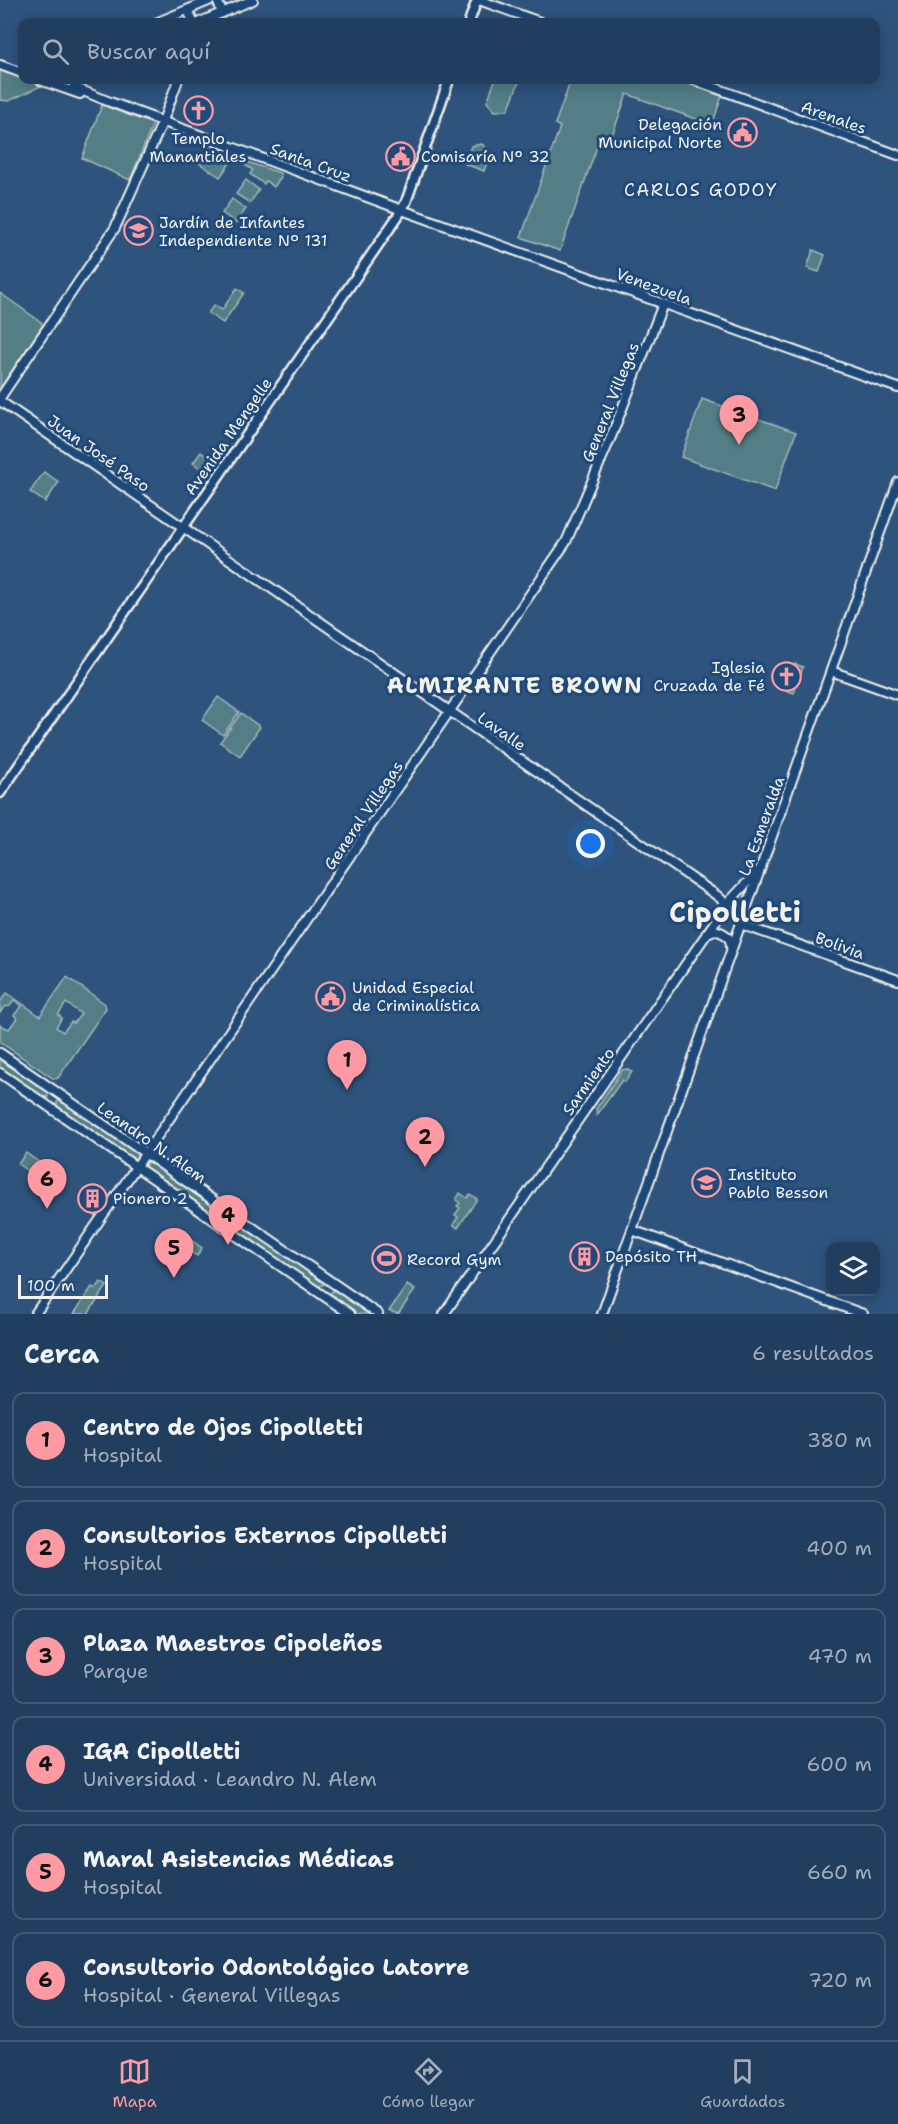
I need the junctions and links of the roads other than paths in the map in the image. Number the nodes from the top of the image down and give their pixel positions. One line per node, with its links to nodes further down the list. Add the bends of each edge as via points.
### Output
1 (211, 0): 5 (street)
2 (217, 0): 6 (street)
3 (253, 0): 6 (street)
4 (478, 0): 10 (main road); 11 (street)
5 (188, 10): 7 (street); 8 (street)
6 (222, 13): 9 (street)
7 (168, 18)
8 (191, 18)
9 (210, 18)
10 (471, 18)
11 (529, 18)
12 (0, 64): 13 (street); 14 (street)
13 (18, 67)
14 (18, 71)
15 (55, 84): 20 (street, Santa Cruz)
16 (74, 84): 20 (street, Santa Cruz)
17 (177, 84): 21 (street)
18 (448, 84): 23 (main road, Avenida Mengelle)
19 (705, 84): 22 (street, Arenales)
20 (110, 102): 21 (street, Santa Cruz)
21 (163, 121): 23 (street, Santa Cruz); 26 (street, via 115,228)
22 (898, 155)
23 (402, 210): 24 (street, Venezuela); 28 (main road, Avenida Mengelle)
24 (663, 304): 25 (street, Venezuela); 31 (street, General Villegas, via 568,538)
25 (898, 388)
26 (0, 399): 28 (street, Juan José Paso)
27 (898, 482): 29 (street, La Esmeralda)
28 (183, 528): 31 (street, Lavalle); 32 (main road, Avenida Mengelle)
29 (831, 671): 30 (street); 33 (street, La Esmeralda)
30 (898, 695)
31 (450, 711): 34 (street, Lavalle); 41 (street, General Villegas)
32 (0, 793)
33 (760, 868): 34 (street, Sarmiento); 35 (street, La Esmeralda)
34 (727, 904): 35 (street, Lavalle); 36 (street, Sarmiento)
35 (741, 922): 37 (street, La Esmeralda); 38 (street, Bolivia)
36 (706, 933): 37 (street, via 715,930 727,936); 47 (street, Sarmiento)
37 (731, 949): 43 (street, La Esmeralda)
38 (898, 980)
39 (0, 1053): 41 (street, Leandro N. Alem)
40 (0, 1073): 42 (street, Leandro N. Alem)
41 (146, 1154): 42 (street, General Villegas); 46 (street, Leandro N. Alem)
42 (137, 1167): 44 (street, General Villegas); 45 (street, Leandro N. Alem)
43 (632, 1230): 48 (street, La Esmeralda); 49 (street)
44 (35, 1314)
45 (350, 1314)
46 (378, 1314)
47 (444, 1314)
48 (602, 1314)
49 (862, 1314)

